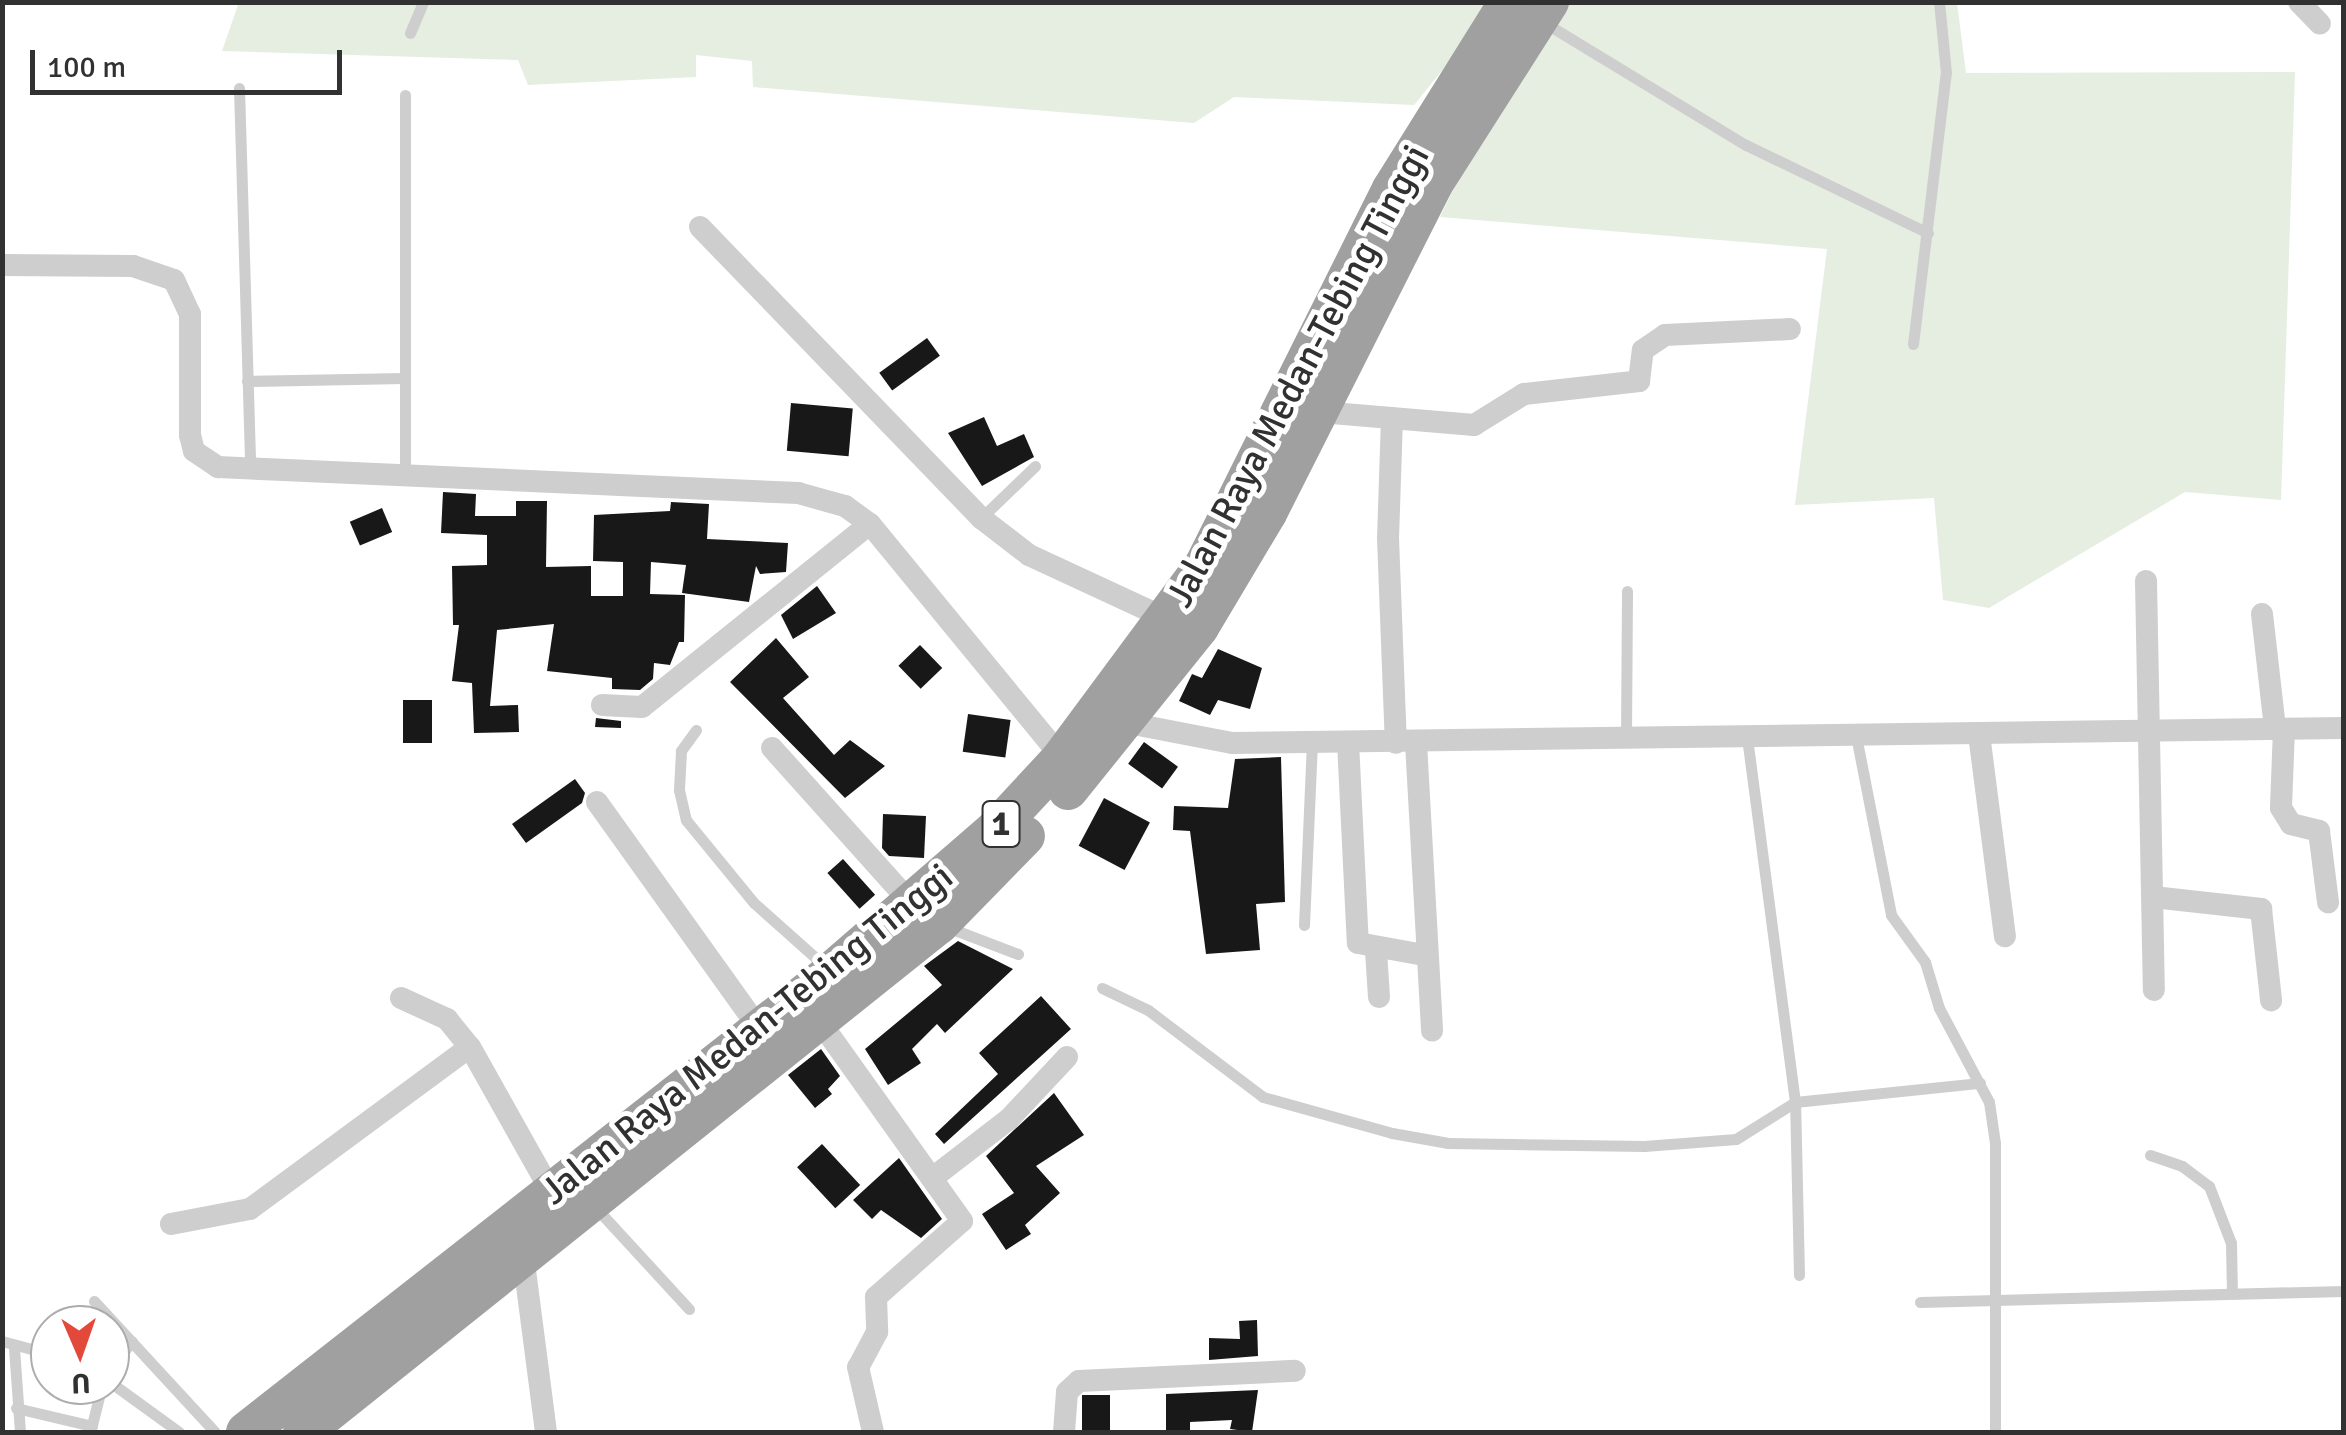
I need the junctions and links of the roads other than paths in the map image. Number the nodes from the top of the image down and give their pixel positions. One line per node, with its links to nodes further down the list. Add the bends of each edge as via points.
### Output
1 (424, 2): 6 (lane)
2 (1939, 2): 10 (lane, via 1946,73)
3 (2298, 2): 5 (street)
4 (1532, 8): 10 (lane, via 1746,145); 16 (highway, Jalan Raya Medan-Tebing Tinggi / 1, via 1433,184); 26 (highway, Jalan Raya Medan-Tebing Tinggi / 1, via 1392,189 1265,454)
5 (2320, 24)
6 (410, 33)
7 (239, 88): 15 (lane)
8 (405, 95): 14 (lane)
9 (700, 227): 21 (street)
10 (1928, 233): 13 (lane)
11 (2, 265): 19 (street, via 132,266 174,280 190,314 194,451 218,467)
12 (1790, 328): 17 (street, via 1665,335 1643,350 1638,382 1524,394 1474,425)
13 (1913, 344)
14 (404, 378): 15 (lane); 20 (lane)
15 (247, 381): 19 (lane)
16 (1320, 412): 17 (street); 28 (highway, Jalan Raya Medan-Tebing Tinggi / 1, via 1199,626)
17 (1392, 418): 39 (street, via 1388,538)
18 (1035, 466): 21 (lane)
19 (250, 468): 20 (street)
20 (404, 473): 22 (street, via 798,492 845,506)
21 (980, 518): 26 (street, via 1029,555)
22 (870, 524): 27 (street, via 642,708); 41 (street)
23 (2146, 581): 31 (street)
24 (1628, 591): 36 (lane)
25 (2262, 614): 29 (street)
26 (1168, 620): 41 (highway, Jalan Raya Medan-Tebing Tinggi / 1)
27 (602, 706)
28 (1128, 723): 37 (street, via 1197,740); 41 (highway, Jalan Raya Medan-Tebing Tinggi / 1)
29 (2280, 728): 30 (street); 31 (street); 43 (street, via 2281,808 2292,824)
30 (2344, 728)
31 (2146, 729): 33 (street); 45 (street)
32 (696, 730): 53 (lane, via 681,750 686,820 754,903)
33 (1979, 734): 35 (street); 49 (street)
34 (1747, 736): 35 (street); 36 (street); 65 (lane)
35 (1856, 736): 64 (lane, via 1891,915 1925,962 1939,1008)
36 (1626, 737): 39 (street)
37 (1312, 742): 38 (street); 48 (lane)
38 (1348, 742): 39 (street); 50 (street, via 1358,942)
39 (1406, 743): 52 (street)
40 (772, 748): 47 (street)
41 (1071, 768): 47 (highway, Jalan Raya Medan-Tebing Tinggi / 1)
42 (597, 802): 60 (street)
43 (2320, 831): 44 (street); 46 (street)
44 (2344, 836)
45 (2152, 897): 55 (street); 58 (street, via 2261,909)
46 (2328, 902)
47 (926, 914): 51 (lane); 53 (highway, Jalan Raya Medan-Tebing Tinggi / 1); 59 (highway, Jalan Raya Medan-Tebing Tinggi / 1)
48 (1304, 925)
49 (2004, 936)
50 (1376, 951): 52 (street); 56 (street)
51 (1018, 954)
52 (1424, 956): 61 (street)
53 (832, 972): 60 (highway, Jalan Raya Medan-Tebing Tinggi / 1)
54 (1102, 988): 65 (lane, via 1148,1010 1263,1097 1422,1139 1708,1146 1736,1139)
55 (2154, 990)
56 (1378, 997)
57 (402, 998): 62 (street, via 447,1019)
58 (2270, 1000)
59 (818, 1020): 67 (street); 68 (highway, Jalan Raya Medan-Tebing Tinggi / 1)
60 (760, 1030): 68 (highway, Jalan Raya Medan-Tebing Tinggi / 1)
61 (1432, 1031)
62 (470, 1047): 68 (street); 69 (street, via 250,1209)
63 (1067, 1057): 67 (street, via 1009,1119)
64 (1980, 1083): 65 (lane); 74 (lane, via 1995,1143)
65 (1795, 1102): 71 (lane)
66 (2150, 1155): 73 (lane, via 2196,1174 2224,1211)
67 (935, 1176): 91 (street, via 962,1221 876,1297 876,1332 858,1367)
68 (571, 1197): 70 (highway, Jalan Raya Medan-Tebing Tinggi / 1); 77 (lane); 88 (highway, Jalan Raya Medan-Tebing Tinggi / 1)
69 (171, 1224)
70 (524, 1255): 89 (highway, Jalan Raya Medan-Tebing Tinggi / 1); 90 (street)
71 (1799, 1274)
72 (2344, 1291): 73 (lane)
73 (2232, 1293): 74 (lane)
74 (1993, 1300): 76 (lane); 93 (lane)
75 (94, 1301): 78 (lane)
76 (1920, 1302)
77 (689, 1308)
78 (132, 1341): 80 (lane); 87 (lane)
79 (8, 1344): 83 (lane)
80 (130, 1344)
81 (1295, 1371): 92 (street, via 1079,1382 1067,1392)
82 (130, 1396): 86 (lane)
83 (16, 1408): 84 (lane); 85 (lane)
84 (91, 1429)
85 (20, 1432)
86 (180, 1432)
87 (215, 1432)
88 (246, 1432)
89 (303, 1432)
90 (546, 1432)
91 (873, 1432)
92 (1064, 1432)
93 (1995, 1432)

